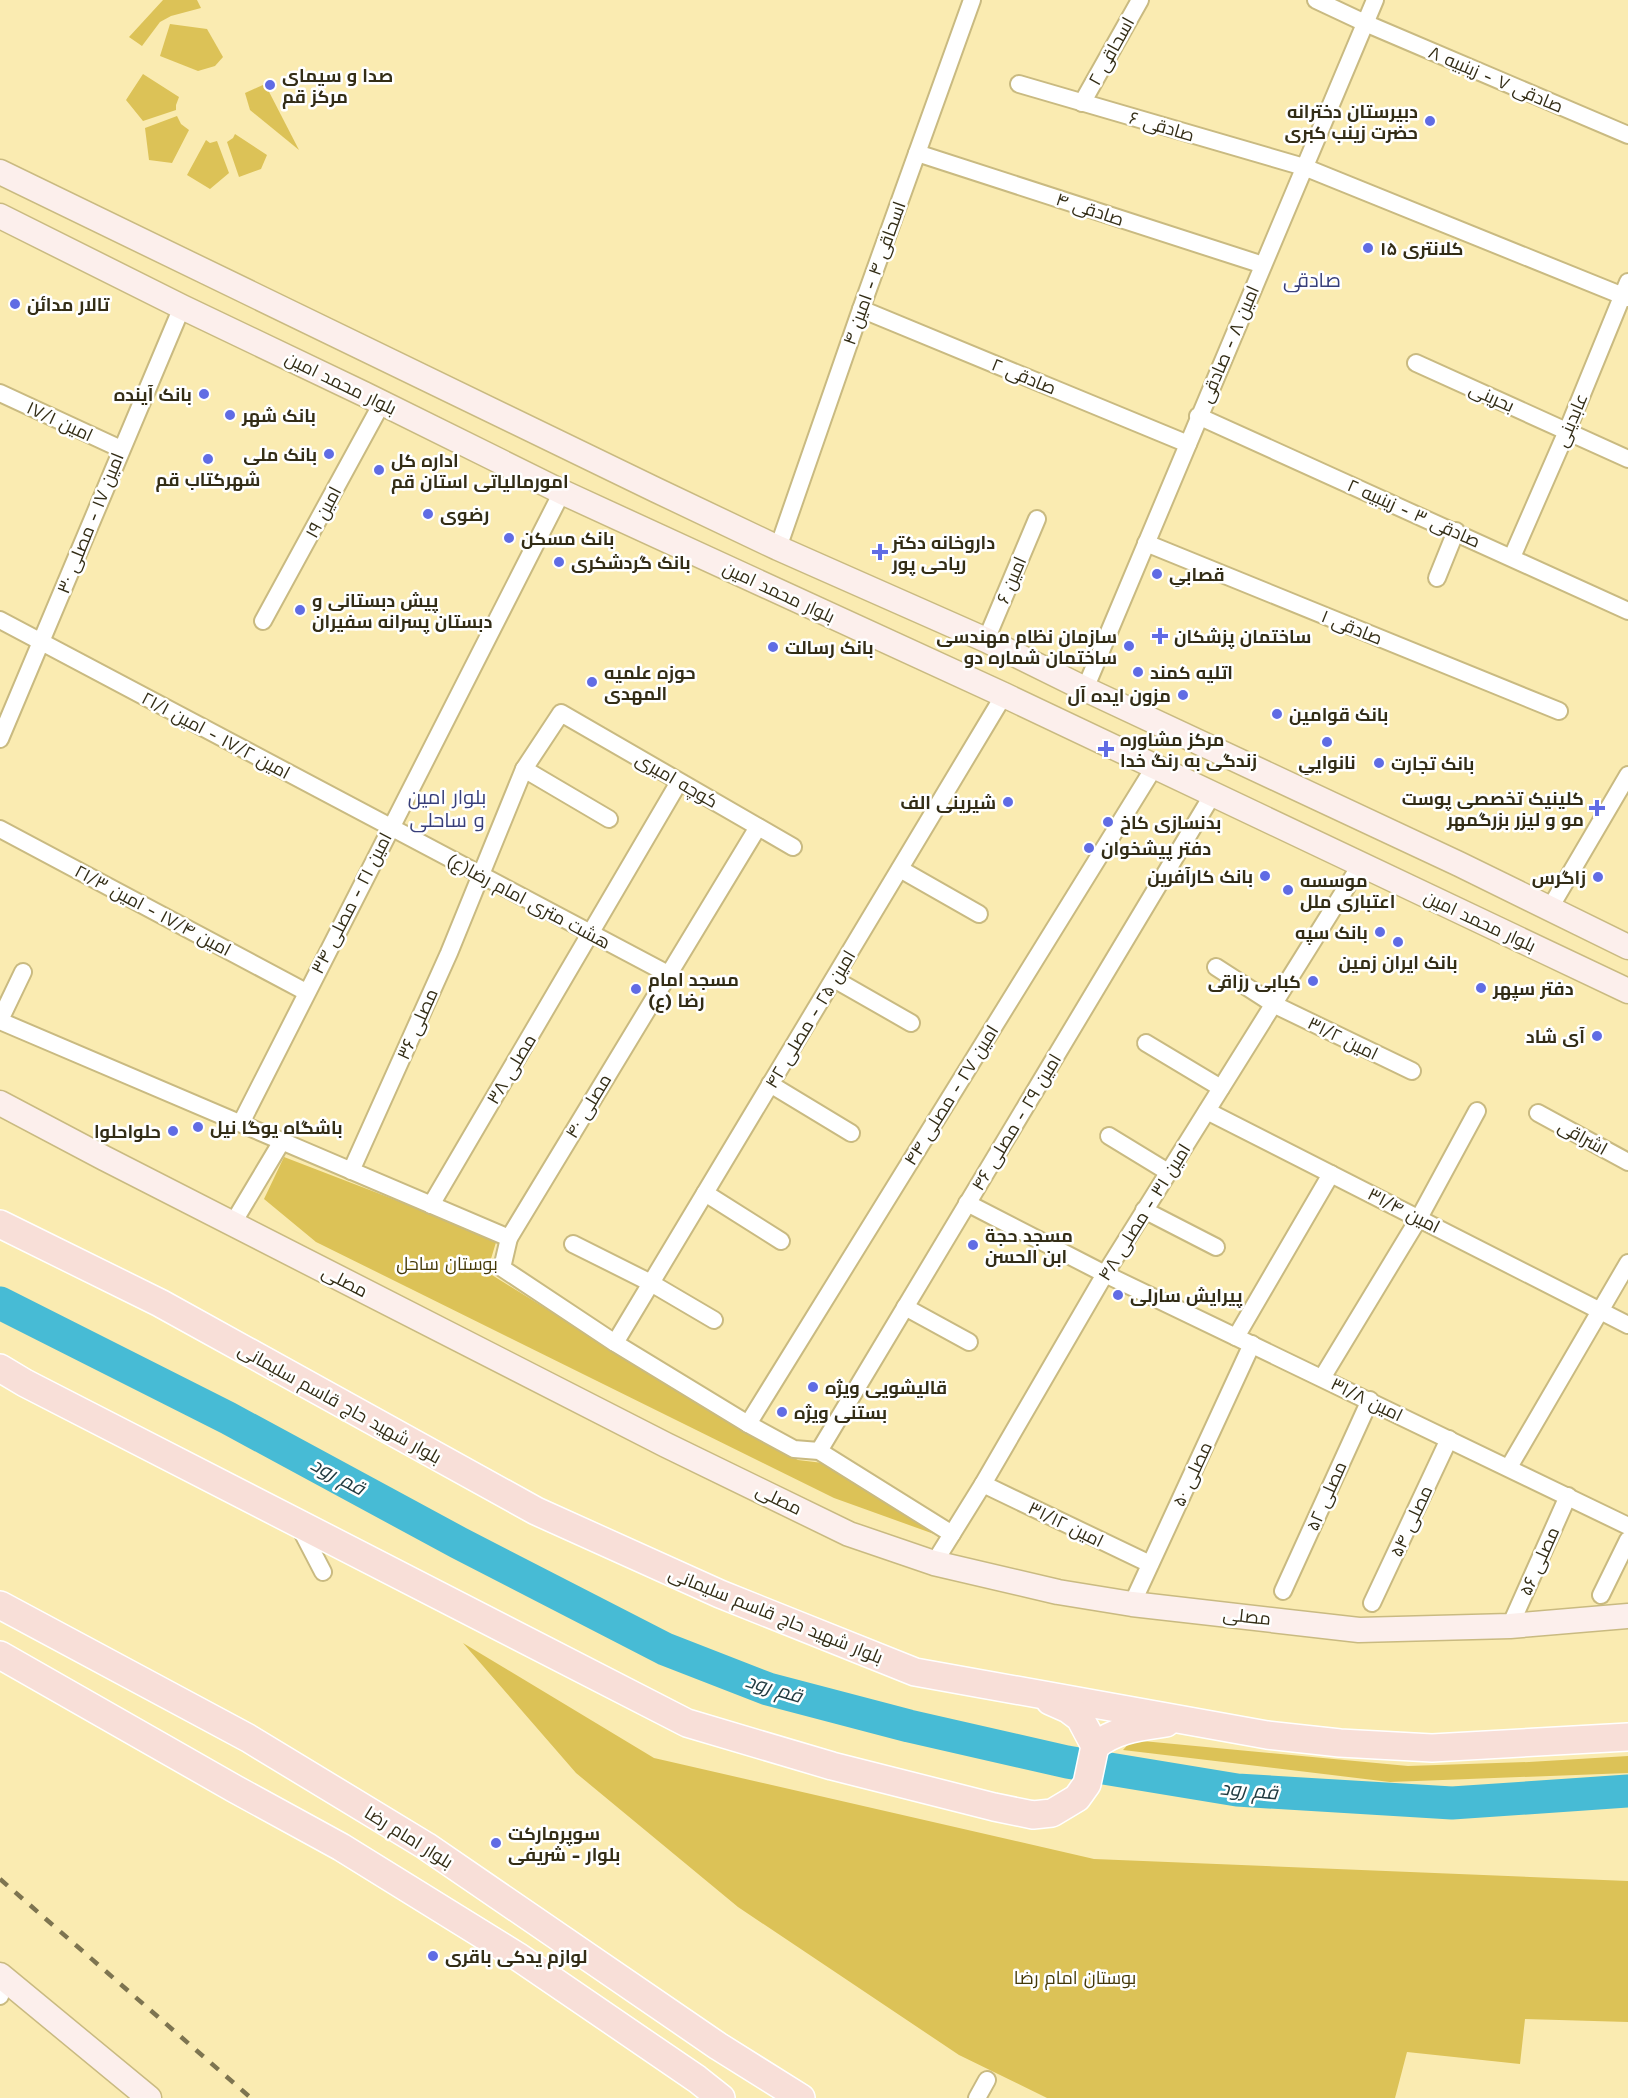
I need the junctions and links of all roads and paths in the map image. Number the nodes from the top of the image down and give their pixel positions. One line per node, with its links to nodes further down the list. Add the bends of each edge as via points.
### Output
1 (972, 0): 9 (street, اسحاقی ۴ - امین ۴)
2 (1140, 0): 7 (street, اسحاقی ۲)
3 (1316, 0): 5 (street, صادقی ۷ - زینبیه ۸)
4 (1375, 0): 5 (street, امین ۸ - صادقی)
5 (1365, 24): 8 (street, صادقی ۷ - زینبیه ۸); 10 (street, امین ۸ - صادقی)
6 (1019, 84): 7 (street, صادقی ۶)
7 (1082, 103): 10 (street, صادقی ۶)
8 (1628, 135)
9 (917, 153): 14 (street, صادقی ۴); 17 (street, اسحاقی ۴ - امین ۴)
10 (1304, 167): 14 (street, امین ۸ - صادقی); 15 (street, صادقی ۶)
11 (0, 172): 12 (main road)
12 (24, 184): 13 (main road); 30 (main road)
13 (4, 217): 16 (main road, بلوار محمد امین)
14 (1263, 265): 21 (street, امین ۸ - صادقی)
15 (1626, 292): 22 (street, عابدینی)
16 (182, 308): 20 (main road, بلوار محمد امین); 24 (street, امین ۱۷ - مصلی ۳۰)
17 (861, 309): 23 (street, صادقی ۲); 30 (street, اسحاقی ۴ - امین ۴)
18 (1416, 363): 22 (street, بحرینی)
19 (0, 393): 24 (street, امین ۱۷/۱)
20 (382, 403): 26 (main road, بلوار محمد امین); 35 (street, امین ۱۹)
21 (1198, 416): 23 (street, امین ۸ - صادقی); 28 (street, صادقی ۳ - زینبیه ۲)
22 (1567, 431): 25 (street, بحرینی); 31 (street, عابدینی)
23 (1188, 444): 29 (street, امین ۸ - صادقی)
24 (121, 448): 37 (street, امین ۱۷ - مصلی ۳۰)
25 (1628, 459)
26 (562, 492): 39 (main road, بلوار محمد امین); 50 (street, امین ۲۱ - مصلی ۳۴)
27 (1037, 519): 36 (street, امین ۶)
28 (1456, 531): 31 (street, صادقی ۳ - زینبیه ۲); 32 (street)
29 (1146, 543): 38 (street, امین ۸ - صادقی); 40 (street, صادقی ۱)
30 (778, 548): 36 (main road)
31 (1512, 557): 33 (street, صادقی ۳ - زینبیه ۲)
32 (1437, 578)
33 (1628, 611)
34 (0, 620): 37 (street, امین ۱۷/۲ - امین ۲۱/۱)
35 (263, 621)
36 (986, 640): 38 (main road)
37 (41, 642): 43 (street, امین ۱۷ - مصلی ۳۰); 50 (street, امین ۱۷/۲ - امین ۲۱/۱)
38 (1085, 689): 42 (main road); 57 (main road)
39 (1004, 695): 42 (main road, بلوار محمد امین); 55 (street, امین ۲۵ - مصلی ۴۲)
40 (1559, 711)
41 (561, 713): 45 (street, مصلی ۳۶); 47 (street, کوچه امیری)
42 (1069, 726): 44 (main road, بلوار محمد امین)
43 (0, 738)
44 (1155, 766): 48 (main road, بلوار محمد امین); 111 (street, امین ۲۷ - مصلی ۴۴)
45 (524, 769): 49 (street); 56 (street, مصلی ۳۶)
46 (1628, 775): 57 (street)
47 (679, 782): 51 (street, کوچه امیری); 59 (street, مصلی ۳۸)
48 (1213, 794): 54 (main road, بلوار محمد امین); 87 (street, امین ۲۹ - مصلی ۴۶)
49 (609, 819)
50 (390, 827): 56 (street, هشت متری امام رضا(ع)); 66 (street, امین ۲۱ - مصلی ۳۴)
51 (758, 827): 53 (street, کوچه امیری); 63 (street, مصلی ۴۰)
52 (0, 829): 66 (street, امین ۱۷/۴ - امین ۲۱/۳)
53 (793, 847)
54 (1361, 864): 65 (main road, بلوار محمد امین); 67 (street, امین ۳۱ - مصلی ۴۸)
55 (900, 869): 58 (street); 64 (street, امین ۲۵ - مصلی ۴۲)
56 (482, 876): 59 (street, هشت متری امام رضا(ع)); 83 (street, مصلی ۳۶)
57 (1551, 908): 60 (main road)
58 (979, 914)
59 (592, 934): 63 (street, هشت متری امام رضا(ع)); 88 (street, مصلی ۳۸)
60 (1628, 947)
61 (1216, 967): 67 (street, امین ۳۱/۲)
62 (22, 972): 68 (street)
63 (668, 974): 93 (street, مصلی ۴۰)
64 (834, 979): 69 (street); 72 (street, امین ۲۵ - مصلی ۴۲)
65 (1628, 991)
66 (306, 992): 78 (street, امین ۲۱ - مصلی ۳۴)
67 (1275, 1005): 71 (street, امین ۳۱/۲); 73 (street, امین ۳۱ - مصلی ۴۸)
68 (0, 1020): 78 (street)
69 (911, 1023)
70 (1146, 1043): 73 (street)
71 (1412, 1071)
72 (770, 1084): 79 (street); 86 (street, امین ۲۵ - مصلی ۴۲)
73 (1221, 1088): 75 (street, امین ۳۱ - مصلی ۴۸)
74 (2, 1102): 91 (main road, مصلی)
75 (1207, 1111): 84 (street, امین ۳۱ - مصلی ۴۸); 85 (street, امین ۳۱/۴)
76 (1477, 1111): 90 (street)
77 (1538, 1113): 82 (street, اشراقی)
78 (241, 1124): 81 (street)
79 (851, 1133)
80 (1109, 1136): 84 (street)
81 (282, 1141): 83 (street); 91 (street)
82 (1628, 1162)
83 (351, 1171): 88 (street)
84 (1168, 1172): 89 (street, امین ۳۱ - مصلی ۴۸)
85 (1331, 1174): 90 (street, امین ۳۱/۴); 104 (street)
86 (705, 1192): 94 (street); 99 (street, امین ۲۵ - مصلی ۴۲)
87 (967, 1203): 98 (street, امین ۳۱/۸); 100 (street, امین ۲۹ - مصلی ۴۶)
88 (431, 1205): 93 (street)
89 (1144, 1210): 96 (street); 98 (street, امین ۳۱ - مصلی ۴۸)
90 (1419, 1218): 101 (street, امین ۳۱/۴); 109 (street)
91 (232, 1223): 121 (main road, مصلی, via 838,1528)
92 (0, 1224): 132 (main road, بلوار شهید حاج قاسم سلیمانی, via 160,1303 558,1521 720,1594 915,1672)
93 (509, 1238): 106 (street, مصلی ۴۰, via 502,1268)
94 (781, 1241)
95 (573, 1244): 99 (street)
96 (1216, 1247)
97 (1628, 1263): 101 (street)
98 (1105, 1274): 104 (street, امین ۳۱/۸); 115 (street, امین ۳۱ - مصلی ۴۸)
99 (651, 1283): 102 (street); 106 (street, امین ۲۵ - مصلی ۴۲)
100 (905, 1307): 105 (street); 113 (street, امین ۲۹ - مصلی ۴۶)
101 (1600, 1310): 103 (street, امین ۳۱/۴); 114 (street)
102 (714, 1320)
103 (1628, 1325)
104 (1236, 1337): 107 (street, امین ۳۱/۸)
105 (969, 1342)
106 (615, 1343): 111 (street)
107 (1252, 1344): 109 (street, امین ۳۱/۸); 122 (street, مصلی ۵۰)
108 (3, 1371): 117 (main road)
109 (1322, 1378): 110 (street, امین ۳۱/۸)
110 (1370, 1400): 112 (street, امین ۳۱/۸); 124 (street, مصلی ۵۲)
111 (748, 1424): 113 (street, via 794,1449)
112 (1449, 1439): 114 (street, امین ۳۱/۸); 126 (street, مصلی ۵۴)
113 (819, 1451): 119 (street)
114 (1509, 1467): 116 (street, امین ۳۱/۸)
115 (983, 1484): 119 (street, امین ۳۱ - مصلی ۴۸); 122 (street, امین ۳۱/۱۲)
116 (1568, 1496): 118 (street, امین ۳۱/۸); 130 (street, مصلی ۵۶)
117 (297, 1523): 123 (street); 135 (main road, via 687,1723 832,1766 1033,1815 1052,1813 1077,1798 1087,1784)
118 (1628, 1526)
119 (952, 1534): 121 (street, امین ۳۱ - مصلی ۴۸)
120 (1628, 1540): 125 (street)
121 (934, 1563): 127 (main road, مصلی, via 1058,1592)
122 (1150, 1564): 127 (street, مصلی ۵۰)
123 (323, 1572)
124 (1283, 1591)
125 (1601, 1594)
126 (1372, 1603)
127 (1132, 1604): 130 (main road, مصلی, via 1359,1630)
128 (0, 1605): 140 (main road, بلوار امام رضا, via 248,1738 426,1846 718,2046)
129 (1628, 1616): 130 (main road, مصلی)
130 (1509, 1626)
131 (0, 1655): 139 (main road, via 341,1847 518,1956)
132 (1027, 1691): 133 (main road, بلوار شهید حاج قاسم سلیمانی); 135 (main road, via 1080,1718)
133 (1189, 1719): 134 (main road, بلوار شهید حاج قاسم سلیمانی, via 1267,1735 1396,1747 1455,1748); 135 (main road, via 1132,1728 1106,1737)
134 (1628, 1737)
135 (1095, 1746)
136 (1, 1982): 138 (main road)
137 (987, 2080): 141 (street)
138 (149, 2098)
139 (722, 2098)
140 (801, 2098)
141 (977, 2098)

